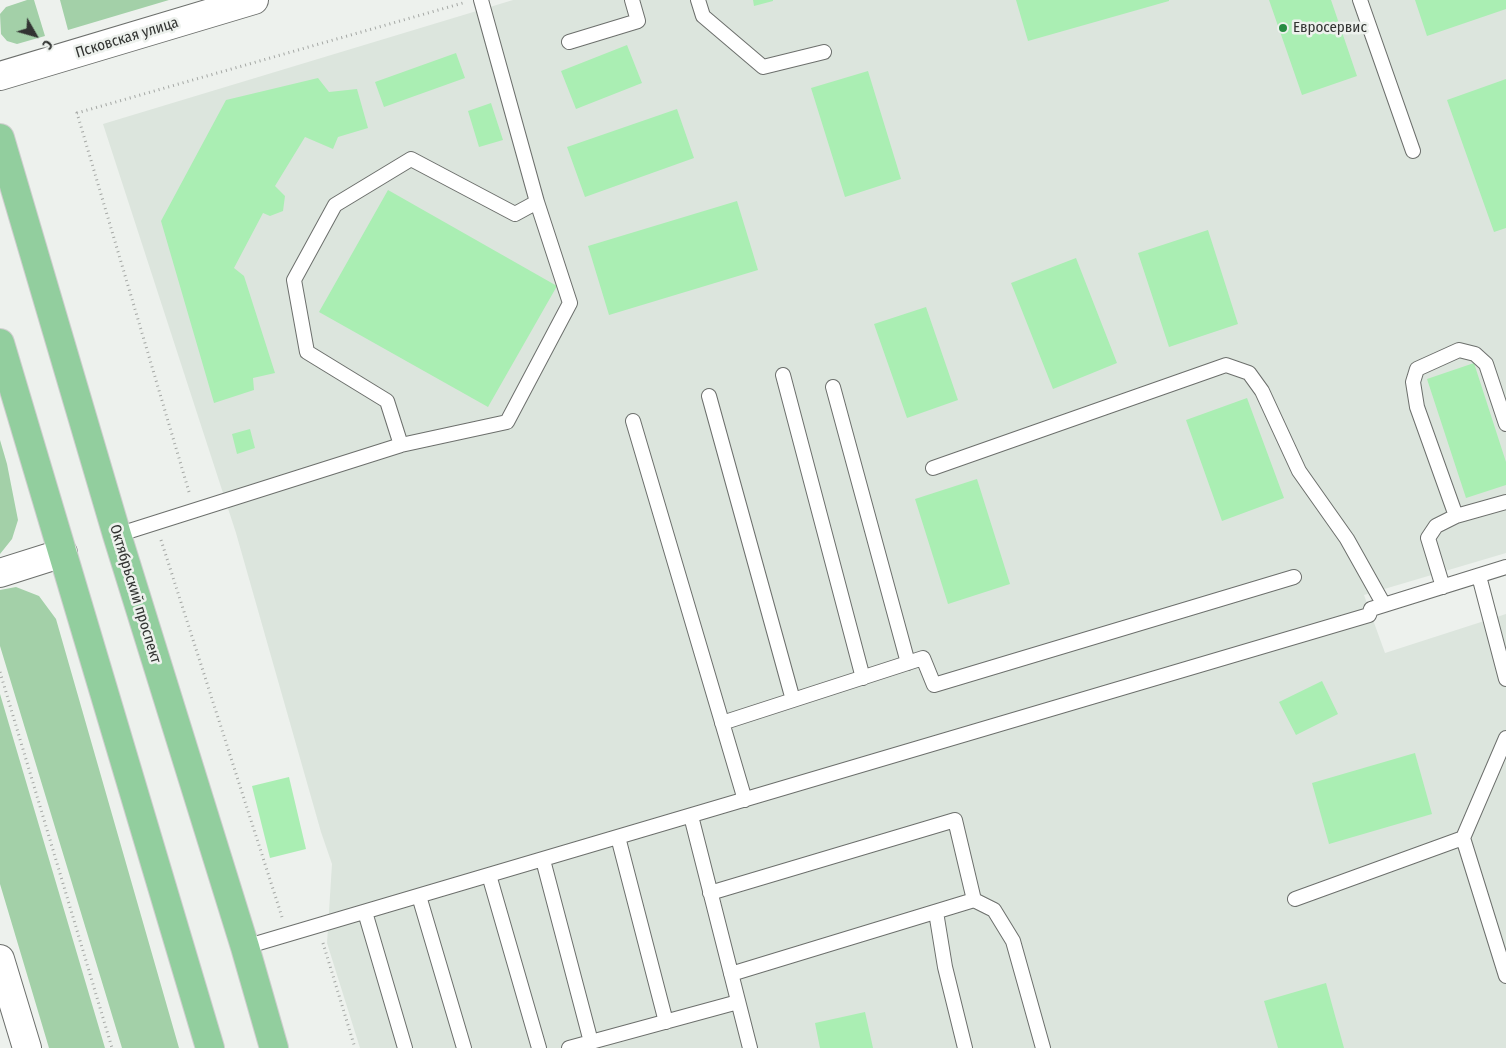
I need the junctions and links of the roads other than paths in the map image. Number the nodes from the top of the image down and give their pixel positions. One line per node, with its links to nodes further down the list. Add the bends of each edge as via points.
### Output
1 (254, 0): 8 (main road, Псковская улица)
2 (481, 0): 11 (lane)
3 (632, 0): 6 (lane, via 638,21)
4 (698, 0): 7 (lane, via 703,16 762,67)
5 (1360, 0): 10 (lane)
6 (569, 42)
7 (824, 52)
8 (0, 76)
9 (0, 138): 22 (main road, Октябрьский проспект)
10 (1413, 151)
11 (537, 202): 18 (lane, via 570,303 507,422); 18 (lane, via 515,214 411,159 335,205 294,280 307,352 387,401)
12 (0, 344): 23 (main road)
13 (783, 375): 31 (lane)
14 (833, 387): 30 (lane)
15 (709, 396): 33 (lane)
16 (633, 421): 34 (lane)
17 (1506, 424): 21 (lane, via 1486,364 1475,354 1459,350 1417,369 1413,382 1417,407)
18 (401, 444): 22 (lane)
19 (933, 468): 29 (lane, via 1226,365 1249,373 1262,391 1298,471 1347,539)
20 (1506, 502): 21 (lane)
21 (1456, 516): 28 (lane, via 1436,526 1428,538)
22 (117, 535): 48 (main road, Октябрьский проспект)
23 (64, 553): 25 (main road); 56 (main road)
24 (1506, 567): 26 (lane)
25 (0, 573)
26 (1479, 576): 28 (lane); 32 (lane)
27 (1294, 578): 30 (lane, via 934,685 923,658)
28 (1443, 587): 29 (lane)
29 (1384, 605): 36 (lane, via 1371,609 1370,615)
30 (908, 663): 31 (lane)
31 (863, 678): 33 (lane)
32 (1506, 679)
33 (792, 700): 34 (lane)
34 (722, 723): 36 (lane)
35 (1506, 738): 39 (lane)
36 (745, 800): 37 (lane)
37 (690, 816): 38 (lane); 42 (lane)
38 (618, 837): 40 (lane); 53 (lane)
39 (1463, 838): 44 (lane); 51 (lane)
40 (543, 860): 41 (lane); 54 (lane)
41 (489, 875): 43 (lane); 60 (lane)
42 (710, 893): 45 (lane, via 955,820); 50 (lane)
43 (419, 896): 46 (lane); 59 (lane)
44 (1295, 899)
45 (974, 900): 47 (lane); 64 (lane, via 994,910 1013,941)
46 (365, 912): 48 (lane); 58 (lane)
47 (936, 912): 50 (lane); 63 (lane, via 944,967)
48 (245, 948): 57 (main road, Октябрьский проспект)
49 (1, 969): 55 (main road)
50 (731, 974): 52 (lane)
51 (1506, 976)
52 (738, 1002): 53 (lane); 62 (lane)
53 (666, 1022): 54 (lane)
54 (591, 1042): 61 (lane)
55 (27, 1048)
56 (210, 1048)
57 (274, 1048)
58 (405, 1048)
59 (464, 1048)
60 (540, 1048)
61 (570, 1048)
62 (750, 1048)
63 (965, 1048)
64 (1043, 1048)

